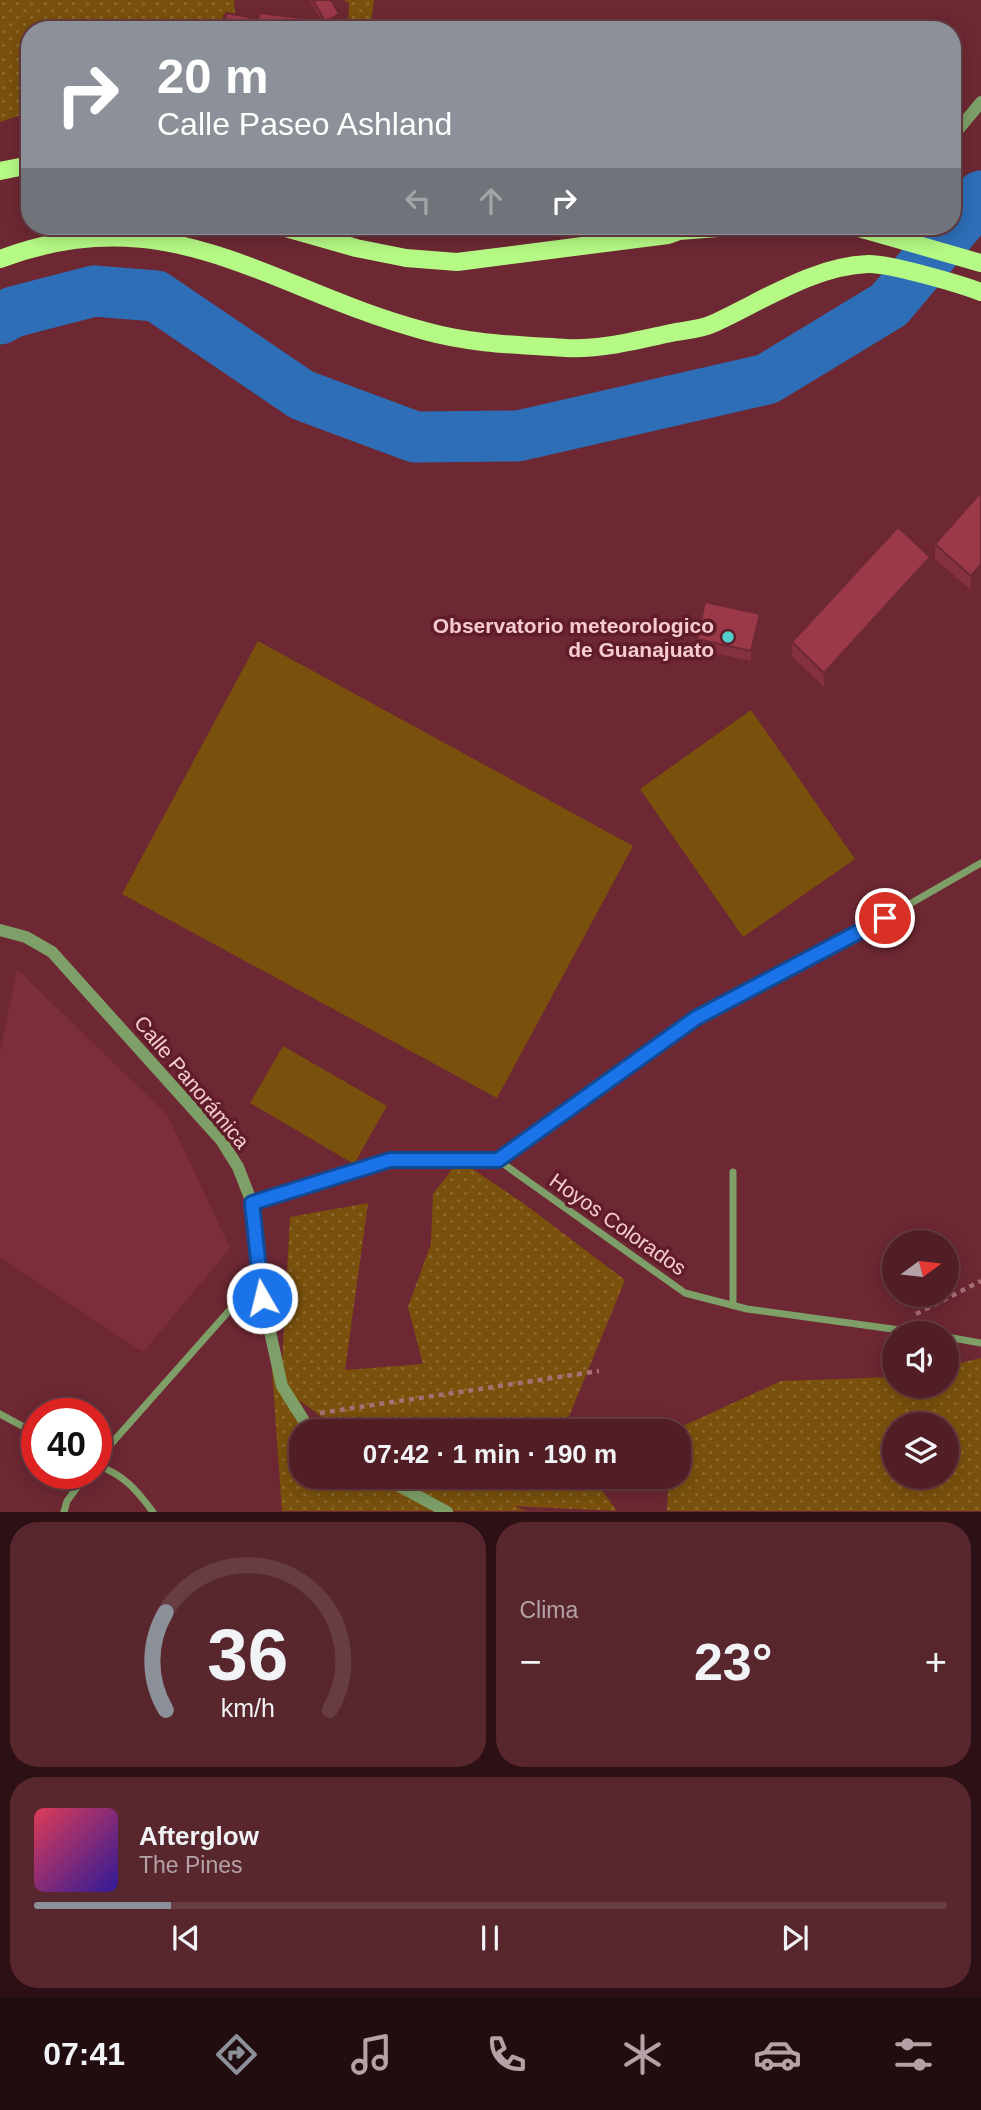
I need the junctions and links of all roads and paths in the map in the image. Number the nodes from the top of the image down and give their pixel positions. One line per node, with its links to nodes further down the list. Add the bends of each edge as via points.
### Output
1 (981, 102): 2 (street)
2 (961, 126)
3 (21, 166): 4 (main road)
4 (0, 171)
5 (310, 235): 6 (main road, via 406,258 457,262)
6 (668, 235)
7 (892, 235): 9 (main road)
8 (0, 259): 10 (main road, via 61,240 102,236 188,246 425,331 484,343 585,349 715,323 843,267 871,264)
9 (979, 262)
10 (975, 289)
11 (981, 863): 13 (street, via 696,1018)
12 (0, 930): 15 (street, Calle Panorámica, via 26,937 61,961 221,1140)
13 (498, 1160): 15 (street, via 390,1160); 18 (street, Hoyos Colorados, via 685,1293)
14 (733, 1172): 18 (street)
15 (252, 1203): 16 (street, Calle Panorámica)
16 (258, 1277): 25 (street, Calle Panorámica, via 282,1386); 28 (street)
17 (981, 1281): 19 (path)
18 (733, 1306): 20 (street, Hoyos Colorados)
19 (901, 1321)
20 (882, 1325)
21 (959, 1339): 22 (street)
22 (981, 1343)
23 (599, 1371): 25 (path)
24 (0, 1414): 27 (street)
25 (298, 1416): 26 (street, Calle Panorámica)
26 (300, 1419)
27 (21, 1425)
28 (112, 1445)
29 (112, 1470): 33 (street, via 135,1488)
30 (75, 1489): 32 (street)
31 (406, 1489): 34 (street)
32 (64, 1511)
33 (152, 1511)
34 (447, 1511)

